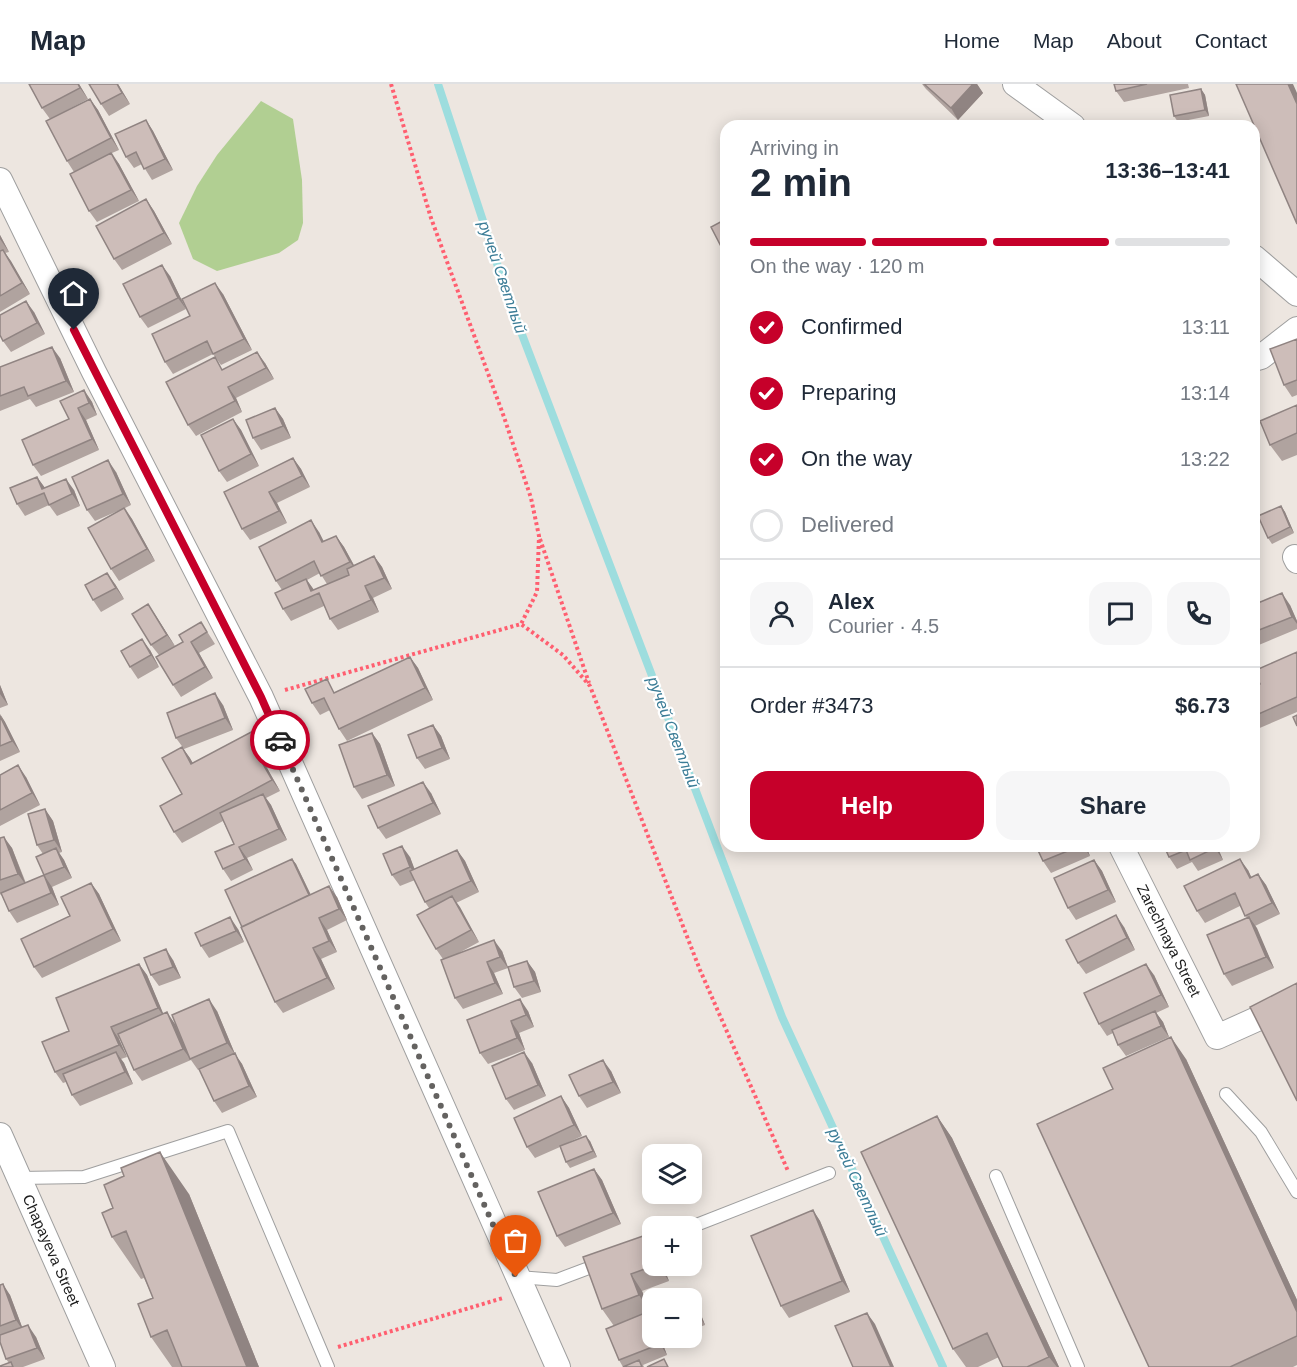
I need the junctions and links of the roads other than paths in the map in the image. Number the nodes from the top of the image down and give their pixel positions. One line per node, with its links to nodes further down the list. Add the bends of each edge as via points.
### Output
1 (1015, 84): 2 (street)
2 (1064, 120)
3 (0, 180): 18 (street, via 261,697)
4 (1260, 262): 5 (street)
5 (1296, 293)
6 (1297, 329): 7 (street)
7 (1260, 357)
8 (1124, 852): 9 (street, Zarechnaya Street, via 1217,1037)
9 (1297, 1001)
10 (1226, 1094): 15 (lane, via 1261,1131)
11 (0, 1134): 14 (street, Chapayeva Street)
12 (829, 1173): 16 (lane)
13 (996, 1176): 22 (lane)
14 (19, 1178): 19 (street, Chapayeva Street); 20 (lane, via 84,1177 228,1131)
15 (1297, 1192)
16 (702, 1223)
17 (610, 1259): 18 (lane, via 557,1280)
18 (520, 1284): 21 (street)
19 (103, 1367)
20 (328, 1367)
21 (558, 1367)
22 (1078, 1367)

